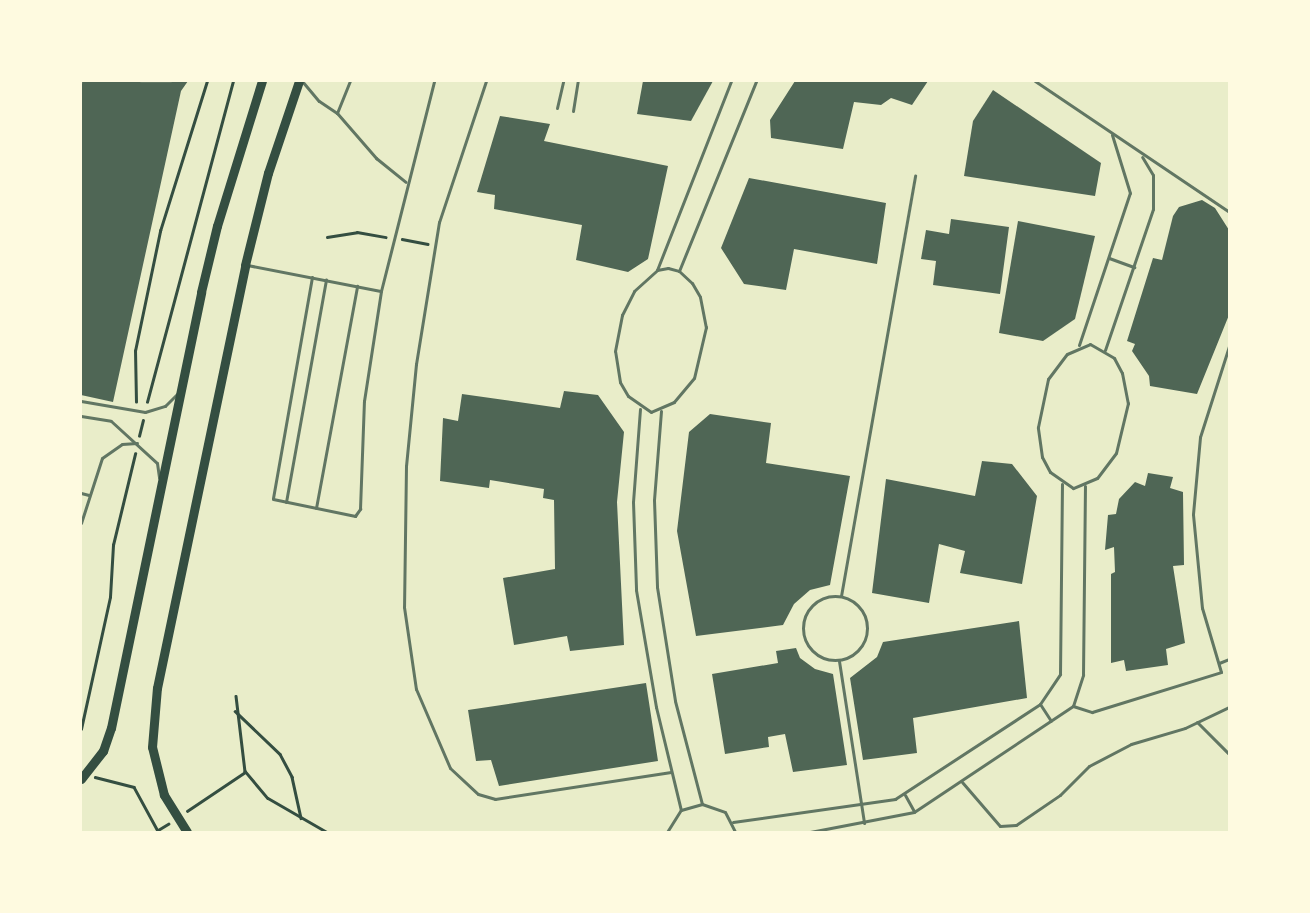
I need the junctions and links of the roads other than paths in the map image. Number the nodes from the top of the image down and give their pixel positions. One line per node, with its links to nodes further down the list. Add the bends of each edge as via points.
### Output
1 (140, 81): 2 (lane)
2 (170, 81)
3 (262, 81): 33 (main road, via 217,226)
4 (300, 81): 15 (lane, via 319,101); 22 (main road, via 268,173)
5 (350, 81): 15 (lane)
6 (434, 81): 19 (lane)
7 (486, 81): 57 (lane, via 435,245 424,296 406,466 404,607 416,690 431,733 450,768 478,794 495,799)
8 (563, 81): 13 (lane)
9 (578, 81): 14 (lane)
10 (731, 81): 24 (lane)
11 (756, 81): 25 (lane)
12 (1035, 81): 16 (lane)
13 (557, 108)
14 (573, 110)
15 (337, 113): 19 (lane, via 376,158)
16 (1111, 133): 17 (lane); 21 (lane, via 1130,193)
17 (1141, 156): 20 (lane); 23 (lane, via 1152,175 1153,209)
18 (916, 175): 47 (lane)
19 (406, 182): 29 (lane)
20 (1229, 212)
21 (1110, 258): 23 (lane); 30 (lane)
22 (245, 265): 26 (lane); 67 (main road, via 157,688 152,746 164,795)
23 (1134, 267): 32 (lane)
24 (657, 270): 25 (lane); 35 (lane, via 626,303 615,351 620,382)
25 (679, 271): 36 (lane, via 700,297 706,327 694,378 674,402)
26 (312, 277): 27 (lane); 44 (lane, via 273,499)
27 (326, 280): 28 (lane); 44 (lane)
28 (357, 286): 29 (lane); 45 (lane)
29 (381, 291): 45 (lane, via 364,400 360,509 351,516)
30 (1079, 345): 32 (lane); 39 (lane, via 1048,379 1038,427 1042,457)
31 (1229, 346): 50 (lane, via 1200,437 1193,514 1202,608)
32 (1105, 350): 40 (lane, via 1122,373 1128,403 1116,453)
33 (181, 390): 34 (lane, via 157,410 135,411); 41 (main road)
34 (81, 401)
35 (640, 409): 36 (lane); 57 (lane, via 633,502 636,590)
36 (660, 411): 61 (lane, via 654,500 657,587 676,701)
37 (81, 416): 38 (lane, via 112,421)
38 (138, 443): 41 (lane, via 157,463); 43 (lane, via 122,444 102,458)
39 (1062, 484): 40 (lane); 51 (lane, via 1060,674)
40 (1085, 486): 52 (lane, via 1083,675)
41 (161, 491): 58 (main road, via 111,728 89,771)
42 (81, 493): 43 (lane)
43 (89, 495): 46 (lane)
44 (286, 502): 45 (lane)
45 (316, 508)
46 (81, 523)
47 (840, 596): 49 (lane, via 855,602 868,626 864,644 854,656); 49 (lane, via 814,603 804,616 802,634 809,649 822,659)
48 (1229, 659): 50 (lane)
49 (838, 661): 62 (lane)
50 (1219, 663): 52 (lane, via 1220,672 1151,696 1092,712)
51 (1040, 704): 54 (lane); 60 (lane)
52 (1073, 706): 54 (lane)
53 (1229, 707): 55 (lane)
54 (1051, 721): 59 (lane)
55 (1197, 722): 56 (lane); 59 (lane, via 1131,744 1089,766 1060,795 1009,827 1000,826)
56 (1229, 754)
57 (671, 772): 63 (lane)
58 (81, 779)
59 (962, 782): 64 (lane)
60 (905, 794): 62 (lane); 64 (lane)
61 (702, 804): 63 (lane); 65 (lane, via 720,809)
62 (861, 804): 65 (lane); 66 (lane)
63 (682, 810): 68 (lane)
64 (914, 812): 66 (lane)
65 (733, 822): 69 (lane)
66 (864, 823): 70 (lane)
67 (187, 832)
68 (667, 832)
69 (736, 832)
70 (810, 832)

